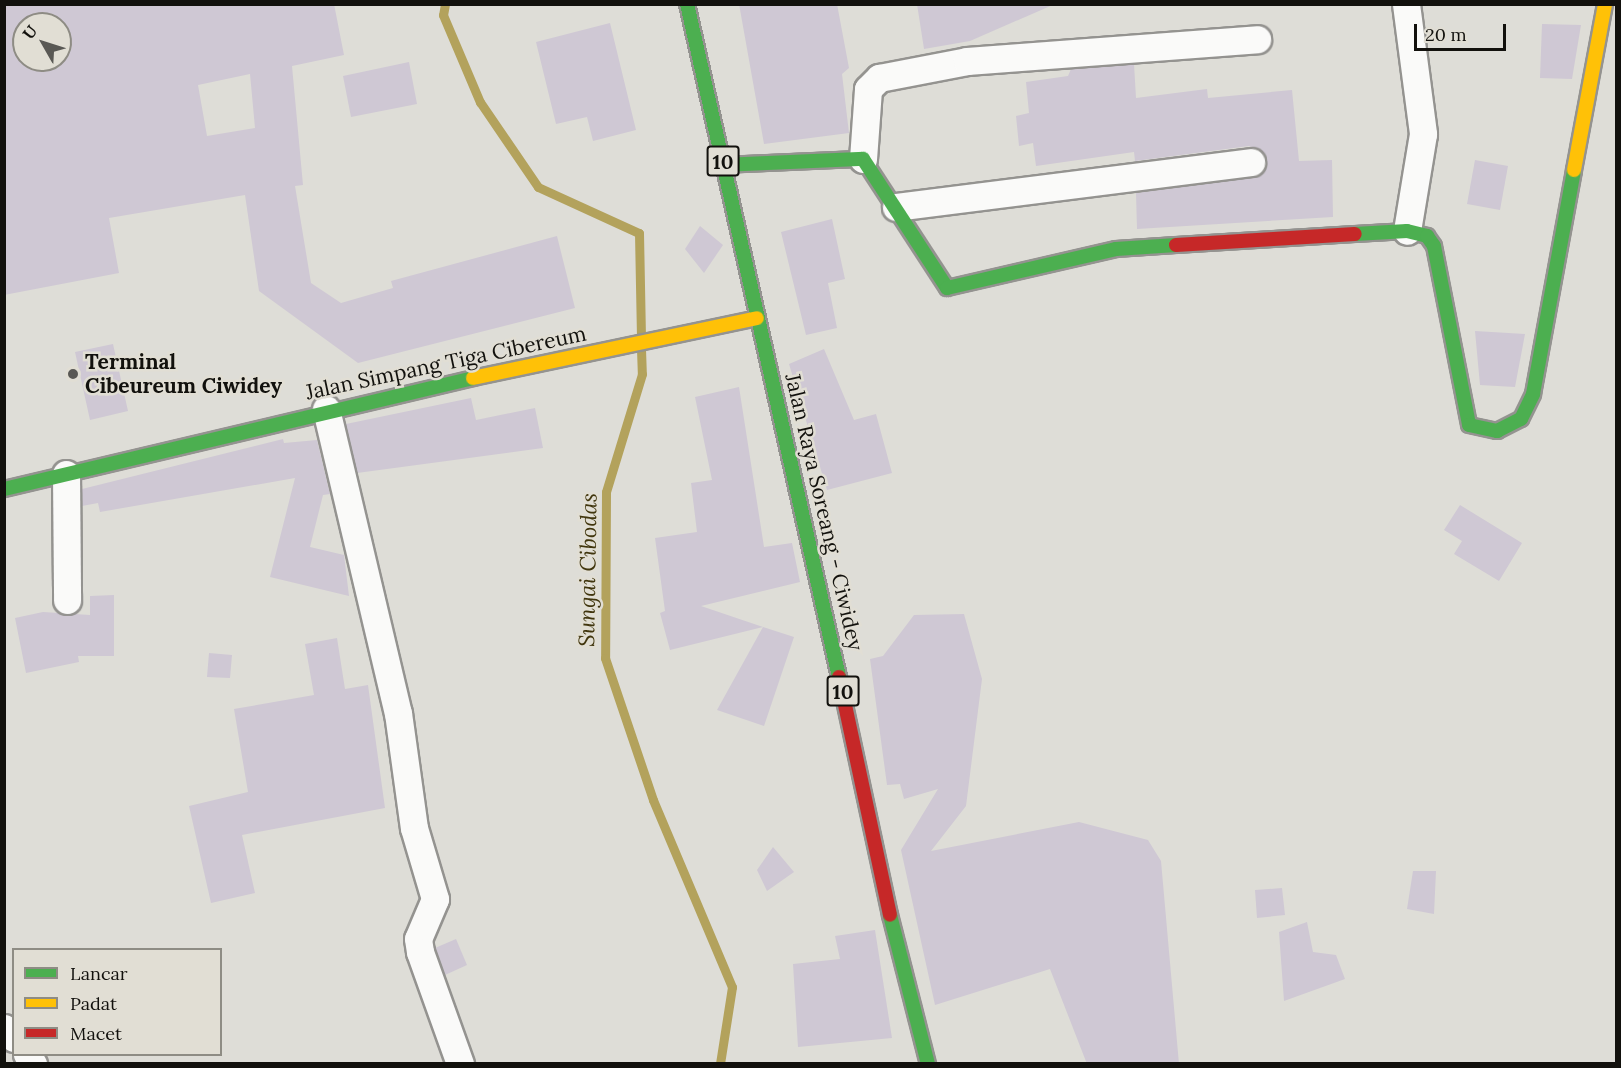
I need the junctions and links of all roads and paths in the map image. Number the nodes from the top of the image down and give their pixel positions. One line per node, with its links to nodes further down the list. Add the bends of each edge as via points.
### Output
1 (687, 4): 7 (main road, Jalan Raya Soreang - Ciwidey / 10)
2 (1406, 4): 9 (street, via 1423,134)
3 (1605, 4): 9 (main road, via 1533,394 1521,419 1497,431 1469,425 1434,246 1427,236)
4 (1257, 39): 5 (street, via 967,61 879,78 868,89)
5 (863, 159): 7 (main road); 8 (main road)
6 (1251, 162): 8 (street)
7 (723, 165): 10 (main road, Jalan Raya Soreang - Ciwidey / 10)
8 (896, 207): 9 (main road, via 940,281 958,289 1116,249)
9 (1407, 231)
10 (757, 318): 11 (main road, Jalan Simpang Tiga Cibereum); 16 (main road, Jalan Raya Soreang - Ciwidey / 10, via 813,551 878,866)
11 (326, 410): 12 (main road, Jalan Simpang Tiga Cibereum); 15 (street, via 398,713 414,828 435,899 418,939 420,952)
12 (66, 474): 13 (main road, Jalan Simpang Tiga Cibereum); 14 (street)
13 (4, 489)
14 (67, 600)
15 (460, 1064)
16 (928, 1064)

